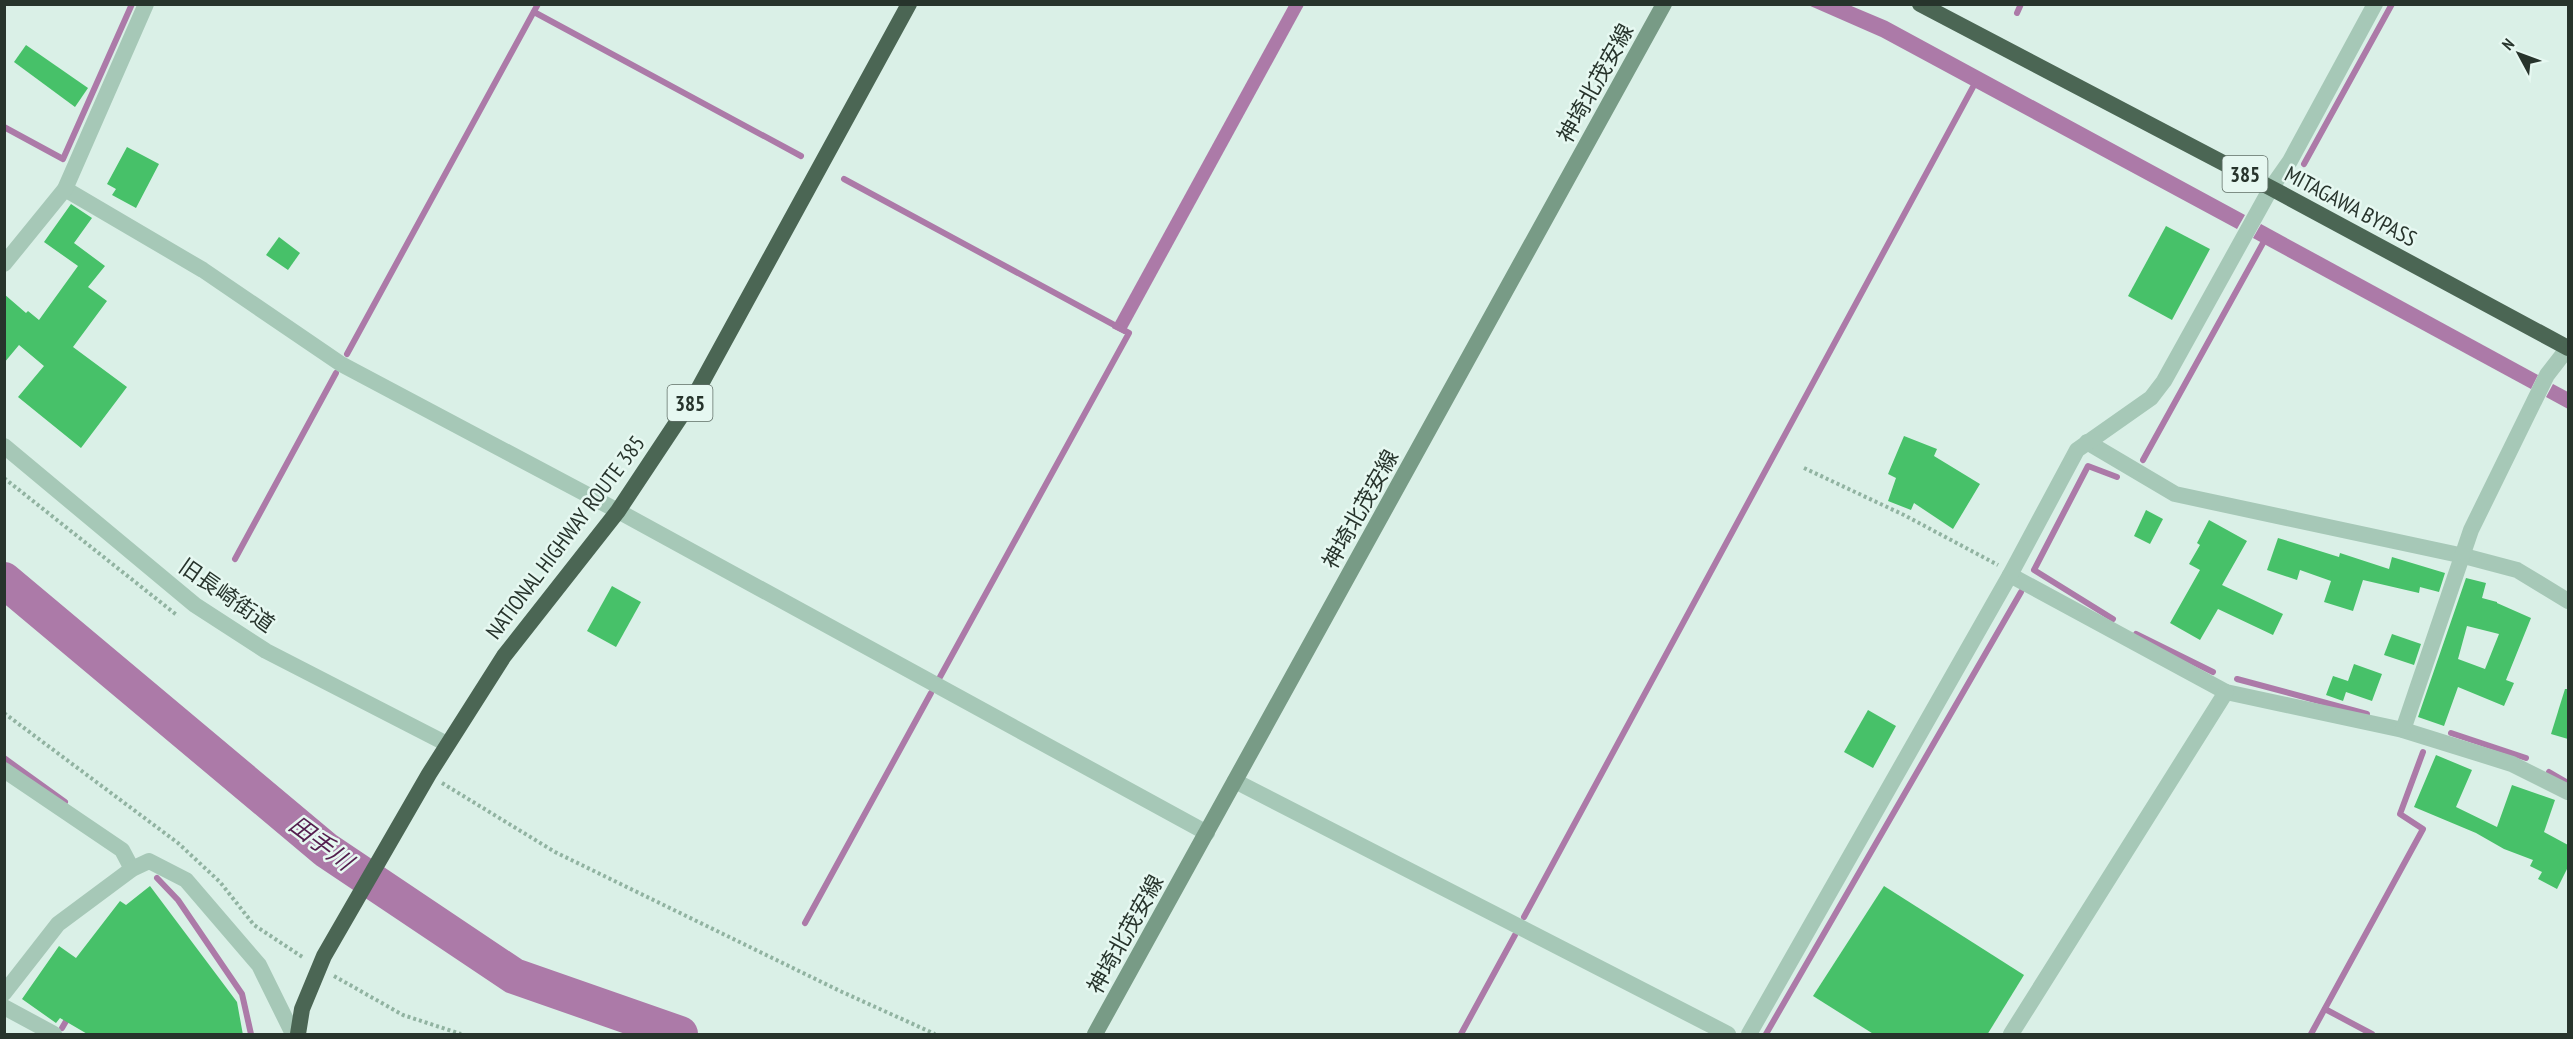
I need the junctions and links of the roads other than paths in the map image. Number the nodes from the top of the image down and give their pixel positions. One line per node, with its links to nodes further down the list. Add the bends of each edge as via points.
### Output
1 (146, 4): 7 (street)
2 (909, 4): 12 (highway, NATIONAL HIGHWAY ROUTE 385 / 385, via 695,395)
3 (1664, 4): 20 (main road, 神埼北茂安線)
4 (1920, 4): 6 (highway, MITAGAWA BYPASS / 385)
5 (2374, 4): 6 (street, via 2290,161)
6 (2271, 188): 9 (highway, MITAGAWA BYPASS / 385); 10 (street, via 2164,381 2151,398)
7 (65, 189): 8 (street); 12 (street, via 203,270 342,364)
8 (4, 264)
9 (2568, 348): 13 (street, via 2547,375 2472,530)
10 (2087, 442): 13 (street, via 2175,494); 14 (street, via 2077,450)
11 (4, 446): 18 (street, 旧長崎街道, via 195,605 266,651)
12 (618, 511): 18 (highway, NATIONAL HIGHWAY ROUTE 385 / 385, via 504,656); 22 (street)
13 (2464, 556): 15 (street, via 2517,570); 17 (street)
14 (2010, 575): 16 (street); 30 (street)
15 (2568, 601)
16 (2226, 692): 17 (street); 31 (street)
17 (2403, 730): 21 (street, via 2511,764)
18 (447, 744): 27 (highway, NATIONAL HIGHWAY ROUTE 385 / 385, via 322,962 302,1009)
19 (4, 770): 23 (street, via 122,850)
20 (1236, 781): 22 (main road, 神埼北茂安線); 29 (street)
21 (2568, 792)
22 (1207, 833): 28 (main road, 神埼北茂安線)
23 (132, 869): 24 (street, via 58,924); 27 (street, via 149,861 186,880 259,965)
24 (4, 993)
25 (4, 1007): 26 (street)
26 (54, 1035)
27 (296, 1035)
28 (1095, 1035)
29 (1728, 1035)
30 (1749, 1035)
31 (2011, 1035)

